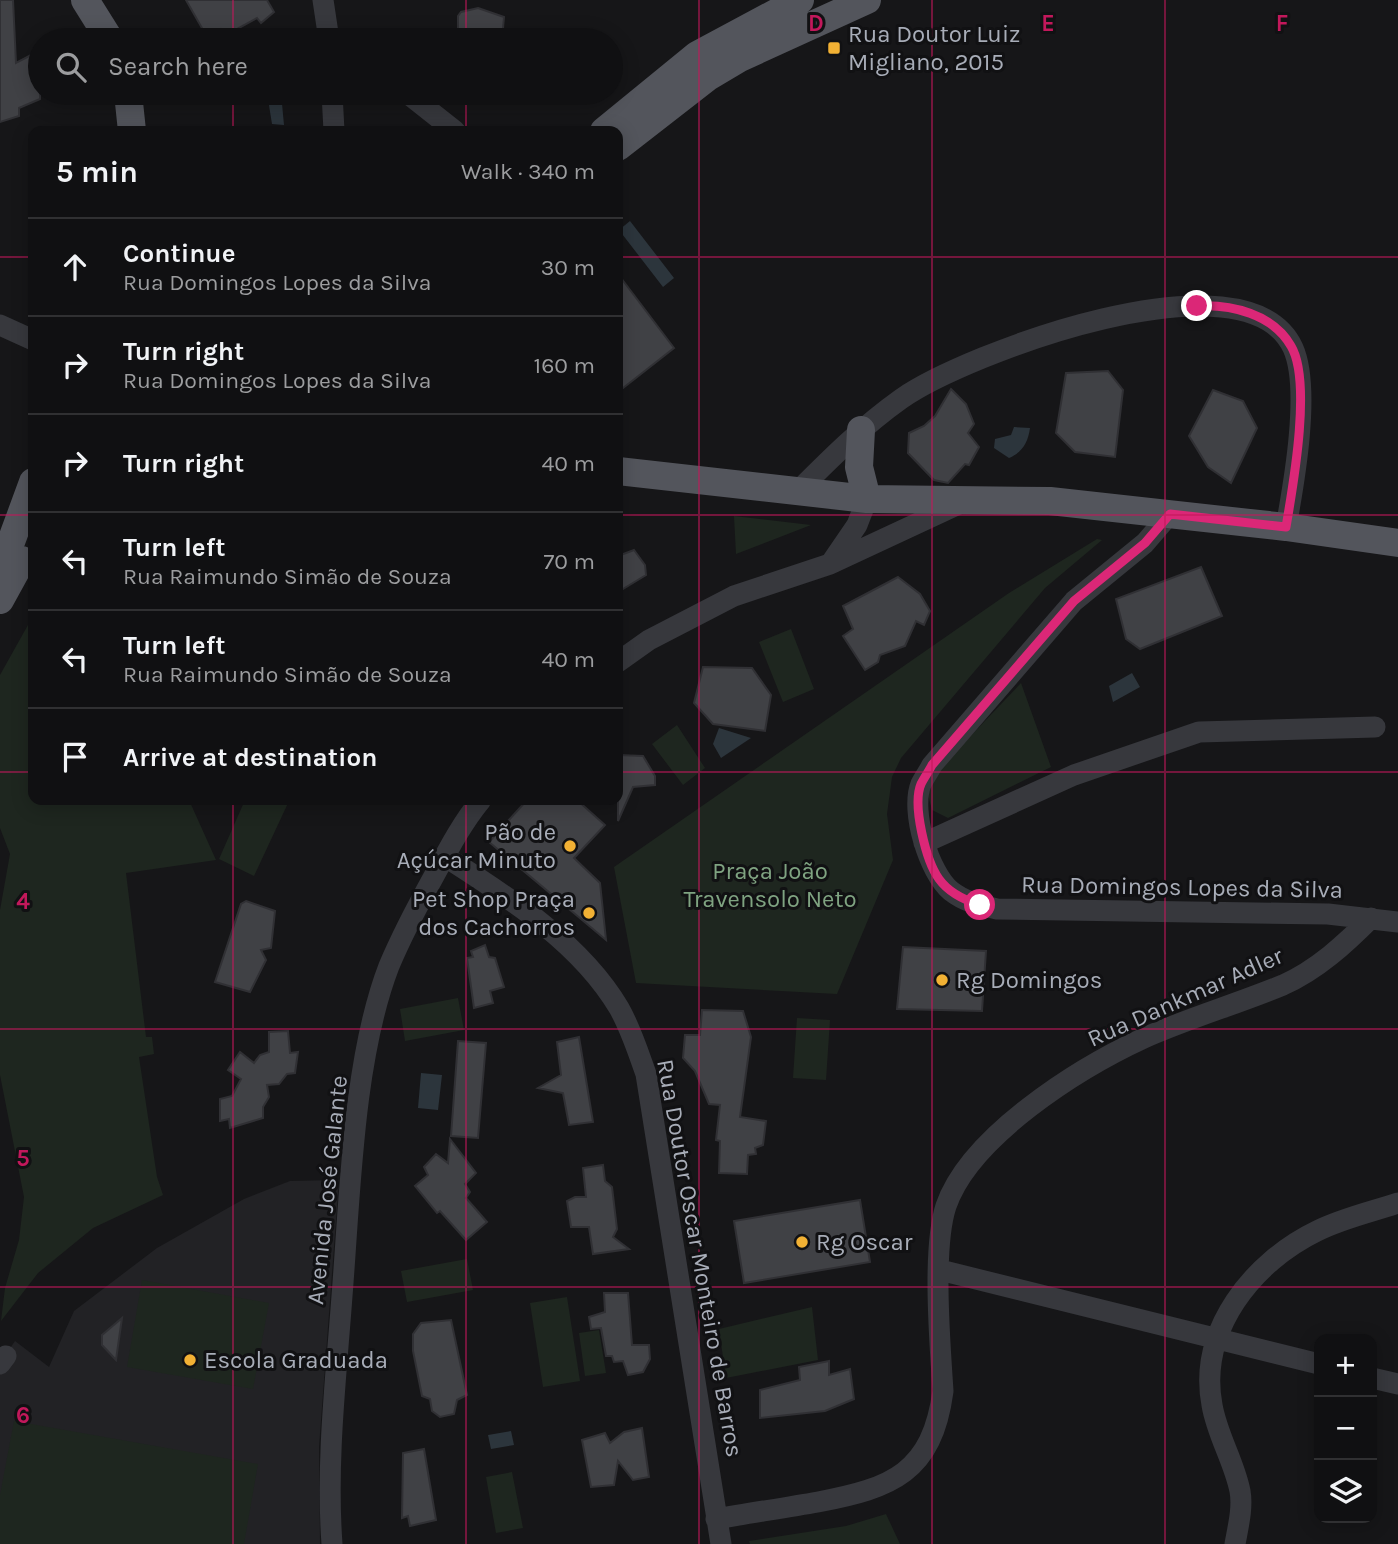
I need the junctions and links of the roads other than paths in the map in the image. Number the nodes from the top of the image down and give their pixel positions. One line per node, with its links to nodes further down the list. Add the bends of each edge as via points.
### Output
1 (85, 0): 5 (main road)
2 (323, 0): 6 (street)
3 (800, 0): 13 (main road, via 697,55)
4 (867, 0): 14 (main road, via 740,58)
5 (102, 28)
6 (332, 28)
7 (129, 105): 10 (main road)
8 (333, 105): 11 (street)
9 (422, 105): 12 (street)
10 (131, 126)
11 (334, 126)
12 (448, 126)
13 (610, 126)
14 (623, 143)
15 (0, 325): 16 (street)
16 (28, 338)
17 (861, 430): 19 (street); 20 (main road, via 859,467); 24 (street, via 901,399 953,369 1056,330 1107,317 1223,306 1274,326 1293,348 1300,393)
18 (623, 472): 19 (main road)
19 (798, 491): 20 (main road)
20 (867, 499): 22 (main road); 27 (street, via 857,525)
21 (28, 500): 25 (main road)
22 (963, 502): 23 (main road, via 1050,501); 27 (street)
23 (1170, 514): 24 (main road); 33 (street, Rua Domingos Lopes da Silva, via 1145,543 1074,601 932,765 920,785 918,802)
24 (1286, 527): 26 (main road)
25 (18, 535): 28 (main road)
26 (1398, 543)
27 (830, 564): 30 (street, via 734,596)
28 (17, 573): 29 (main road)
29 (0, 602)
30 (623, 658)
31 (1375, 727): 33 (street, via 1199,732 1074,775)
32 (478, 805): 34 (street, Avenida José Galante)
33 (924, 843): 35 (street, Rua Domingos Lopes da Silva, via 938,878 949,890 964,900 996,909)
34 (444, 856): 43 (street, Rua Doutor Oscar Monteiro de Barros, via 527,912 599,978 634,1040 646,1074); 44 (street, Avenida José Galante, via 389,968 370,1037 337,1364 331,1453)
35 (1371, 918): 36 (street, Rua Domingos Lopes da Silva); 38 (street, Rua Dankmar Adler, via 1339,949 1284,984 1102,1059 1010,1123 969,1164 954,1188 940,1232)
36 (1398, 922)
37 (1398, 1203): 39 (street, via 1327,1226 1273,1259 1230,1307)
38 (940, 1270): 39 (street); 43 (street, Rua Dankmar Adler, via 943,1391 939,1416 917,1460 881,1488)
39 (1216, 1338): 40 (street); 46 (street, via 1210,1385 1240,1494)
40 (1314, 1363)
41 (1377, 1379): 42 (street)
42 (1398, 1384)
43 (716, 1519): 45 (street, Rua Doutor Oscar Monteiro de Barros)
44 (332, 1544)
45 (721, 1544)
46 (1235, 1544)

